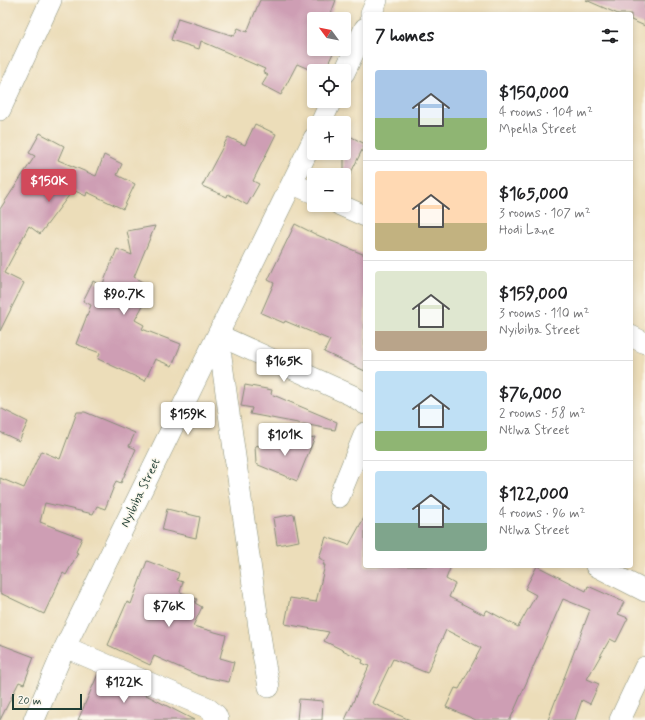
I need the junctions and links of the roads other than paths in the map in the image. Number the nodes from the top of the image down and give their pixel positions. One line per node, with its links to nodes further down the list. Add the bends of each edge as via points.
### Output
1 (51, 0): 6 (street)
2 (377, 0): 3 (street)
3 (372, 12)
4 (363, 32): 5 (street)
5 (348, 64)
6 (0, 110)
7 (307, 153): 8 (street, Nyibiba Street)
8 (293, 184): 9 (street); 12 (street, Nyibiba Street)
9 (307, 191)
10 (351, 210): 11 (street)
11 (363, 215)
12 (218, 335): 15 (street); 20 (street, Nyibiba Street); 22 (street)
13 (633, 337): 14 (street)
14 (645, 343)
15 (363, 403)
16 (363, 439): 17 (street)
17 (339, 497)
18 (600, 568): 19 (street)
19 (645, 591)
20 (65, 648): 23 (street, Nyibiba Street); 24 (street, via 206,707)
21 (645, 667): 25 (street)
22 (269, 687)
23 (34, 720)
24 (218, 720)
25 (620, 720)

